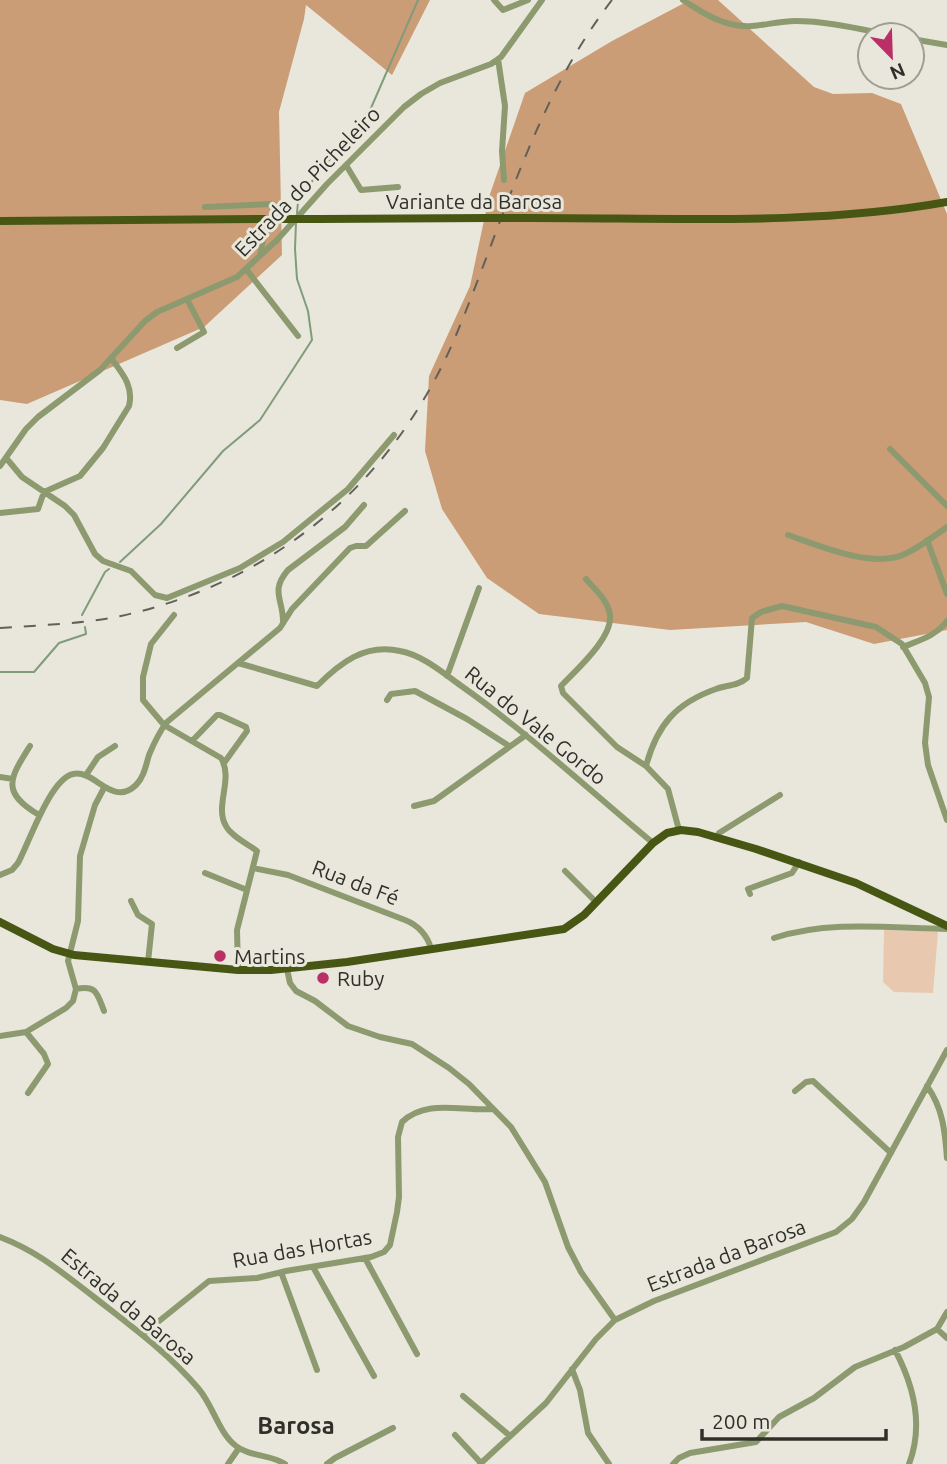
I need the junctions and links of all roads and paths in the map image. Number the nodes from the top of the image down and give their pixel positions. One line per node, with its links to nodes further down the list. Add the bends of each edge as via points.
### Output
1 (494, 0): 2 (street, via 503,10)
2 (528, 0)
3 (542, 0): 8 (street, Estrada do Picheleiro)
4 (683, 0): 5 (street, via 731,26 794,21)
5 (856, 28)
6 (926, 41): 7 (street)
7 (947, 45)
8 (498, 59): 9 (street, Estrada do Picheleiro, via 421,94); 10 (street, via 505,106)
9 (346, 165): 11 (street, via 361,190); 15 (street, Estrada do Picheleiro)
10 (504, 180)
11 (398, 187)
12 (947, 202): 14 (main road, Variante da Barosa, bridge, via 799,216)
13 (205, 207): 15 (street, via 273,204 279,209 273,228 264,233)
14 (0, 221)
15 (260, 256): 16 (street, Estrada do Picheleiro)
16 (246, 269): 17 (street, Estrada do Picheleiro); 18 (street)
17 (187, 299): 19 (street, via 204,332); 20 (street, Estrada do Picheleiro, via 157,312)
18 (298, 336)
19 (177, 348)
20 (111, 358): 23 (street, Estrada do Picheleiro, via 38,417); 25 (street, via 130,391 129,405 80,476)
21 (394, 435): 25 (street, via 348,489 284,542 240,568 167,598 155,595 131,571 103,562 74,515)
22 (890, 449): 27 (street)
23 (7, 459): 24 (street, Estrada do Picheleiro); 25 (street)
24 (0, 466)
25 (44, 492): 29 (street, via 34,511)
26 (364, 505): 37 (street, via 345,527 281,578 278,600)
27 (947, 506)
28 (405, 511): 37 (street, via 366,546 351,548)
29 (0, 513)
30 (947, 527): 32 (street)
31 (788, 535): 32 (street, via 879,560 906,554)
32 (927, 540): 35 (street)
33 (586, 579): 50 (street, via 604,598 611,617 591,654 561,687 617,747)
34 (479, 588): 41 (street)
35 (947, 594)
36 (174, 615): 43 (street, via 151,644 142,685 143,700)
37 (283, 621): 40 (street)
38 (947, 621): 39 (street, via 931,636)
39 (903, 647): 50 (street, via 876,626 782,606 761,612 752,618 747,678 684,703 659,730); 58 (street, via 929,697 928,765)
40 (237, 663): 41 (street, Rua do Vale Gordo, via 317,687 348,658 374,649 401,651); 43 (street)
41 (447, 676): 44 (street, Rua do Vale Gordo)
42 (387, 700): 48 (street, via 391,694 415,691)
43 (164, 725): 45 (street); 54 (street, via 136,785 123,792)
44 (526, 735): 48 (street); 61 (street, Rua do Vale Gordo)
45 (192, 741): 49 (street); 49 (street, via 218,715 246,727)
46 (30, 746): 53 (street)
47 (115, 746): 51 (street, via 98,757)
48 (509, 746): 56 (street, via 434,801)
49 (225, 763): 64 (street, via 223,817 227,828 257,851)
50 (646, 766): 59 (street, via 667,789)
51 (86, 775): 54 (street); 57 (street, via 65,778)
52 (0, 777): 53 (street)
53 (13, 779): 57 (street, via 21,803)
54 (104, 788): 77 (street, via 80,856 78,921)
55 (780, 795): 60 (street, via 719,832)
56 (414, 806)
57 (39, 814): 67 (street, via 18,863)
58 (947, 820)
59 (679, 830): 60 (main road); 61 (main road)
60 (718, 838): 62 (main road)
61 (653, 843): 72 (main road)
62 (789, 859): 63 (main road); 68 (street)
63 (799, 863): 68 (street); 74 (main road, via 856,883)
64 (253, 868): 69 (street); 76 (street, Rua da Fé, via 288,875 415,924)
65 (565, 871): 72 (street)
66 (205, 873): 69 (street)
67 (0, 875)
68 (786, 876): 70 (street, via 748,889)
69 (247, 890): 80 (street, via 237,930)
70 (750, 894)
71 (131, 901): 78 (street, via 138,915 152,925)
72 (596, 902): 76 (main road, via 575,923 558,931)
73 (0, 922): 77 (main road)
74 (947, 928): 75 (street, via 826,927)
75 (774, 938)
76 (432, 949): 79 (main road)
77 (69, 954): 78 (main road); 81 (street)
78 (148, 962): 80 (main road)
79 (287, 969): 80 (main road); 89 (street, via 296,991 348,1026 412,1044 459,1076)
80 (238, 970)
81 (76, 989): 82 (street, via 92,988); 83 (street, via 66,1008)
82 (104, 1011)
83 (26, 1032): 84 (street); 88 (street, via 48,1064)
84 (0, 1036)
85 (947, 1050): 86 (street, Estrada da Barosa)
86 (927, 1086): 90 (street, Estrada da Barosa); 91 (street, via 942,1115)
87 (795, 1091): 90 (street, via 813,1081)
88 (28, 1093)
89 (494, 1109): 93 (street, Rua das Hortas, via 433,1107 402,1122 397,1154 399,1197 390,1245); 97 (street, via 511,1127 545,1182 581,1272)
90 (891, 1153): 97 (street, Estrada da Barosa, via 860,1208 841,1228)
91 (947, 1158)
92 (0, 1237): 99 (street, Estrada da Barosa, via 36,1252)
93 (365, 1258): 94 (street, Rua das Hortas); 102 (street)
94 (313, 1266): 95 (street, Rua das Hortas); 105 (street)
95 (281, 1272): 99 (street, Rua das Hortas, via 209,1281); 104 (street)
96 (947, 1312): 98 (street)
97 (615, 1320): 103 (street, Estrada da Barosa)
98 (937, 1329): 100 (street); 101 (street)
99 (143, 1334): 110 (street, Estrada da Barosa, via 203,1393)
100 (947, 1338)
101 (895, 1350): 116 (street, via 855,1367 779,1417 756,1442 690,1453); 117 (street, via 915,1404 917,1440)
102 (417, 1354)
103 (572, 1369): 109 (street, Estrada da Barosa); 115 (street, via 588,1433)
104 (317, 1370)
105 (374, 1376)
106 (463, 1396): 109 (street)
107 (393, 1428): 114 (street)
108 (455, 1435): 111 (street)
109 (510, 1436): 111 (street, Estrada da Barosa)
110 (239, 1448): 112 (street); 113 (street)
111 (480, 1463)
112 (228, 1464)
113 (285, 1464)
114 (327, 1464)
115 (610, 1464)
116 (673, 1464)
117 (909, 1464)

